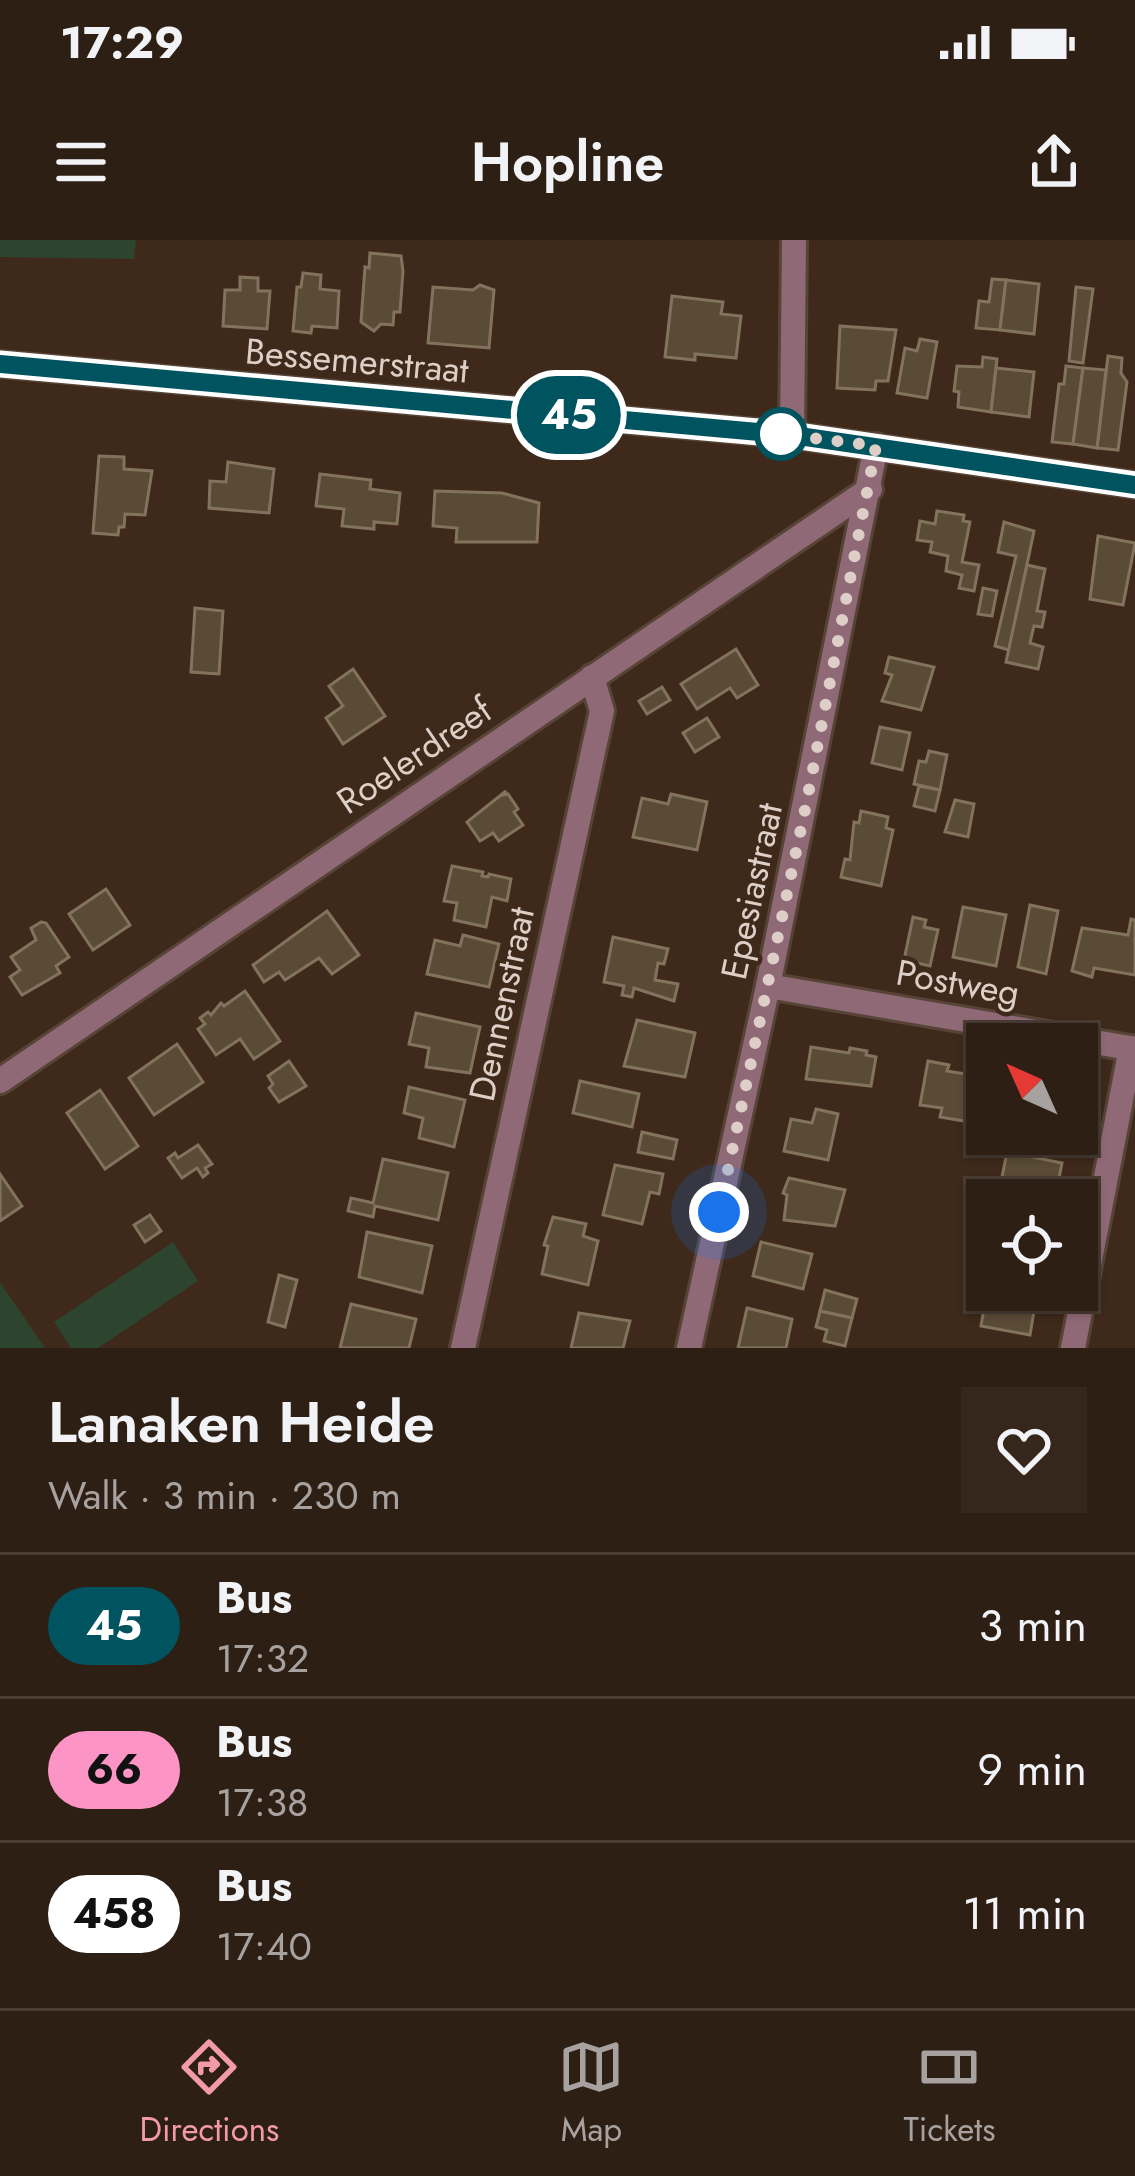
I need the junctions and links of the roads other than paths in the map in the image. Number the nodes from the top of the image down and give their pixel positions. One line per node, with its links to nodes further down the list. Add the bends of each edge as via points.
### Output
1 (794, 240): 3 (street)
2 (0, 364): 3 (street, Bessemerstraat)
3 (792, 435): 4 (street, Bessemerstraat)
4 (876, 446): 5 (street, Bessemerstraat); 6 (street, Epesiastraat)
5 (1135, 485)
6 (870, 489): 7 (street, Roelerdreef); 8 (street, Epesiastraat)
7 (592, 677): 10 (street, Roelerdreef); 11 (street, Dennenstraat, via 602,711)
8 (768, 986): 9 (street, Postweg); 12 (street, Epesiastraat)
9 (1133, 1048): 13 (street)
10 (0, 1081)
11 (463, 1348)
12 (689, 1348)
13 (1073, 1348)

